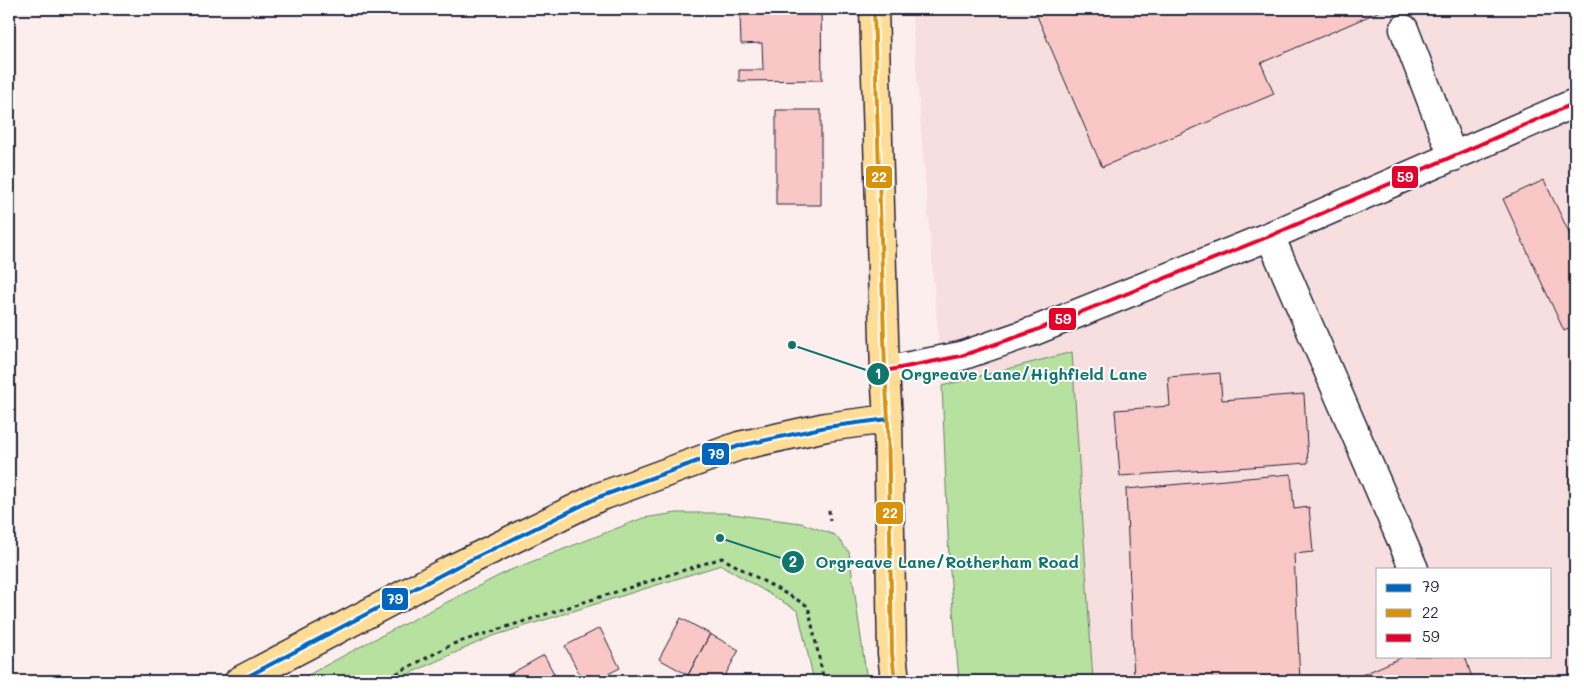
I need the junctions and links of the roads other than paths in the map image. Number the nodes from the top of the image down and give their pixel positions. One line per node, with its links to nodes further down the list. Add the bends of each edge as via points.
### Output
1 (874, 9): 6 (main road)
2 (1404, 28): 4 (street)
3 (1575, 103): 4 (street)
4 (1453, 157): 5 (street)
5 (1270, 236): 6 (street, via 1034,331 961,356); 8 (street)
6 (885, 371): 7 (main road)
7 (888, 419): 9 (main road, via 826,427 739,446 599,497); 10 (main road)
8 (1414, 568)
9 (239, 681)
10 (895, 681)

